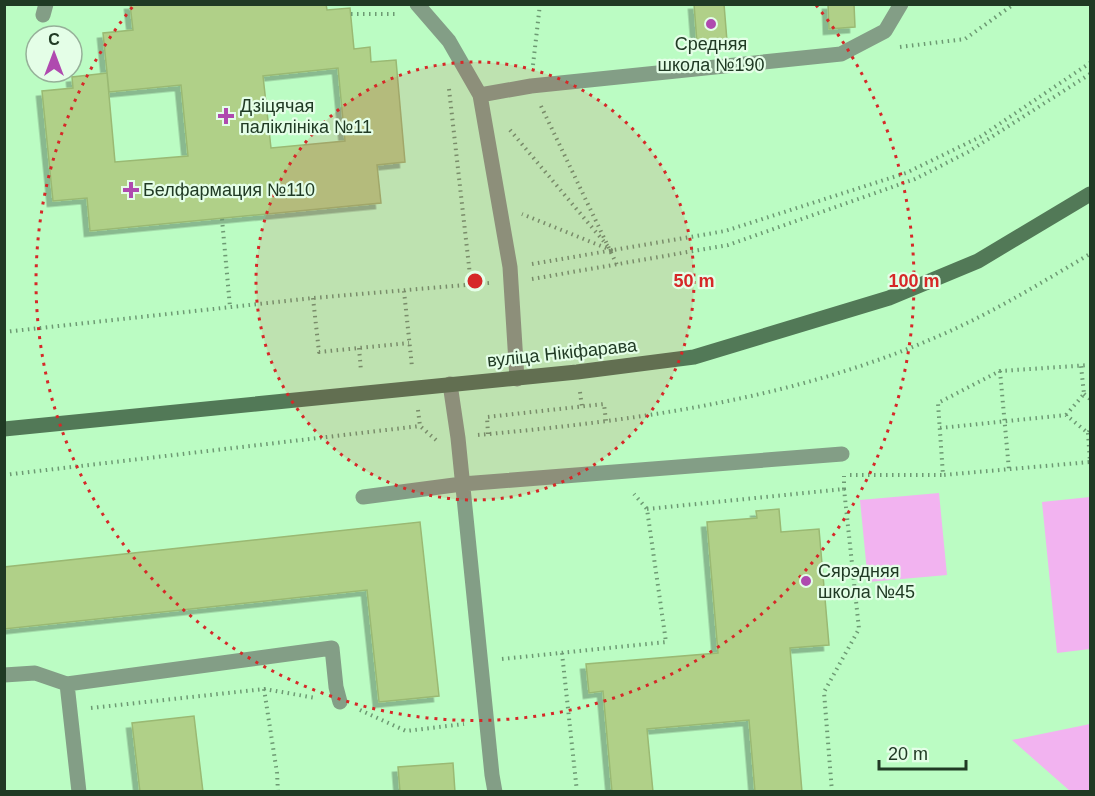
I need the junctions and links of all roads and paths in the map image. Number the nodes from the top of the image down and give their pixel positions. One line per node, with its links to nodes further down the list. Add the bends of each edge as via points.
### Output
1 (540, 4): 9 (path)
2 (901, 4): 9 (lane, via 885,31 841,54)
3 (1014, 4): 6 (path, via 965,39)
4 (412, 9): 5 (path); 11 (lane, via 449,41)
5 (351, 14)
6 (897, 47)
7 (1090, 63): 15 (path, via 980,137 906,173 725,231)
8 (1090, 74): 17 (path, via 968,152 915,179 728,246)
9 (531, 86): 11 (lane); 15 (path)
10 (449, 87): 19 (path)
11 (480, 95): 13 (lane); 15 (path)
12 (1090, 194): 27 (main road, вуліца Нікіфарава, via 978,261 889,298 694,357)
13 (499, 204): 15 (path); 18 (lane)
14 (222, 219): 22 (path)
15 (611, 250): 17 (path); 18 (path)
16 (1090, 254): 32 (path, via 983,316 834,375 701,406)
17 (617, 264): 18 (path)
18 (511, 275): 19 (path); 27 (lane)
19 (471, 284): 20 (path)
20 (404, 291): 21 (path); 21 (path, via 409,343 319,352)
21 (313, 298): 22 (path)
22 (230, 306): 23 (path)
23 (4, 332)
24 (1090, 365): 25 (path)
25 (1081, 366): 26 (path); 29 (path)
26 (1000, 371): 33 (path); 35 (path, via 938,403)
27 (517, 379): 28 (main road, вуліца Нікіфарава)
28 (450, 384): 36 (main road, вуліца Нікіфарава); 39 (lane)
29 (1084, 394): 30 (path); 31 (path)
30 (1090, 399)
31 (1066, 415): 33 (path); 37 (path)
32 (606, 421): 38 (path); 38 (path, via 604,404 593,405 487,417)
33 (1005, 422): 35 (path); 41 (path)
34 (420, 426): 43 (path)
35 (940, 428): 44 (path)
36 (4, 429)
37 (1089, 432): 41 (path, via 1090,462)
38 (488, 434): 39 (path)
39 (458, 438): 45 (lane)
40 (842, 454): 42 (lane)
41 (1009, 470): 44 (path)
42 (616, 472): 45 (lane); 48 (path)
43 (4, 475)
44 (943, 475): 46 (path, via 844,476)
45 (462, 484): 47 (lane); 50 (lane)
46 (844, 489): 48 (path); 61 (path, via 859,629 824,692)
47 (363, 497)
48 (647, 509): 49 (path, via 666,642)
49 (562, 653): 50 (path); 60 (path)
50 (480, 662): 56 (lane)
51 (4, 675): 52 (lane, via 35,673)
52 (67, 684): 54 (lane, via 332,648); 55 (lane)
53 (264, 689): 54 (path); 55 (path); 58 (path)
54 (340, 702): 56 (path, via 406,731)
55 (69, 711): 57 (lane)
56 (487, 721): 59 (lane)
57 (79, 792)
58 (278, 792)
59 (495, 792)
60 (577, 792)
61 (832, 792)

